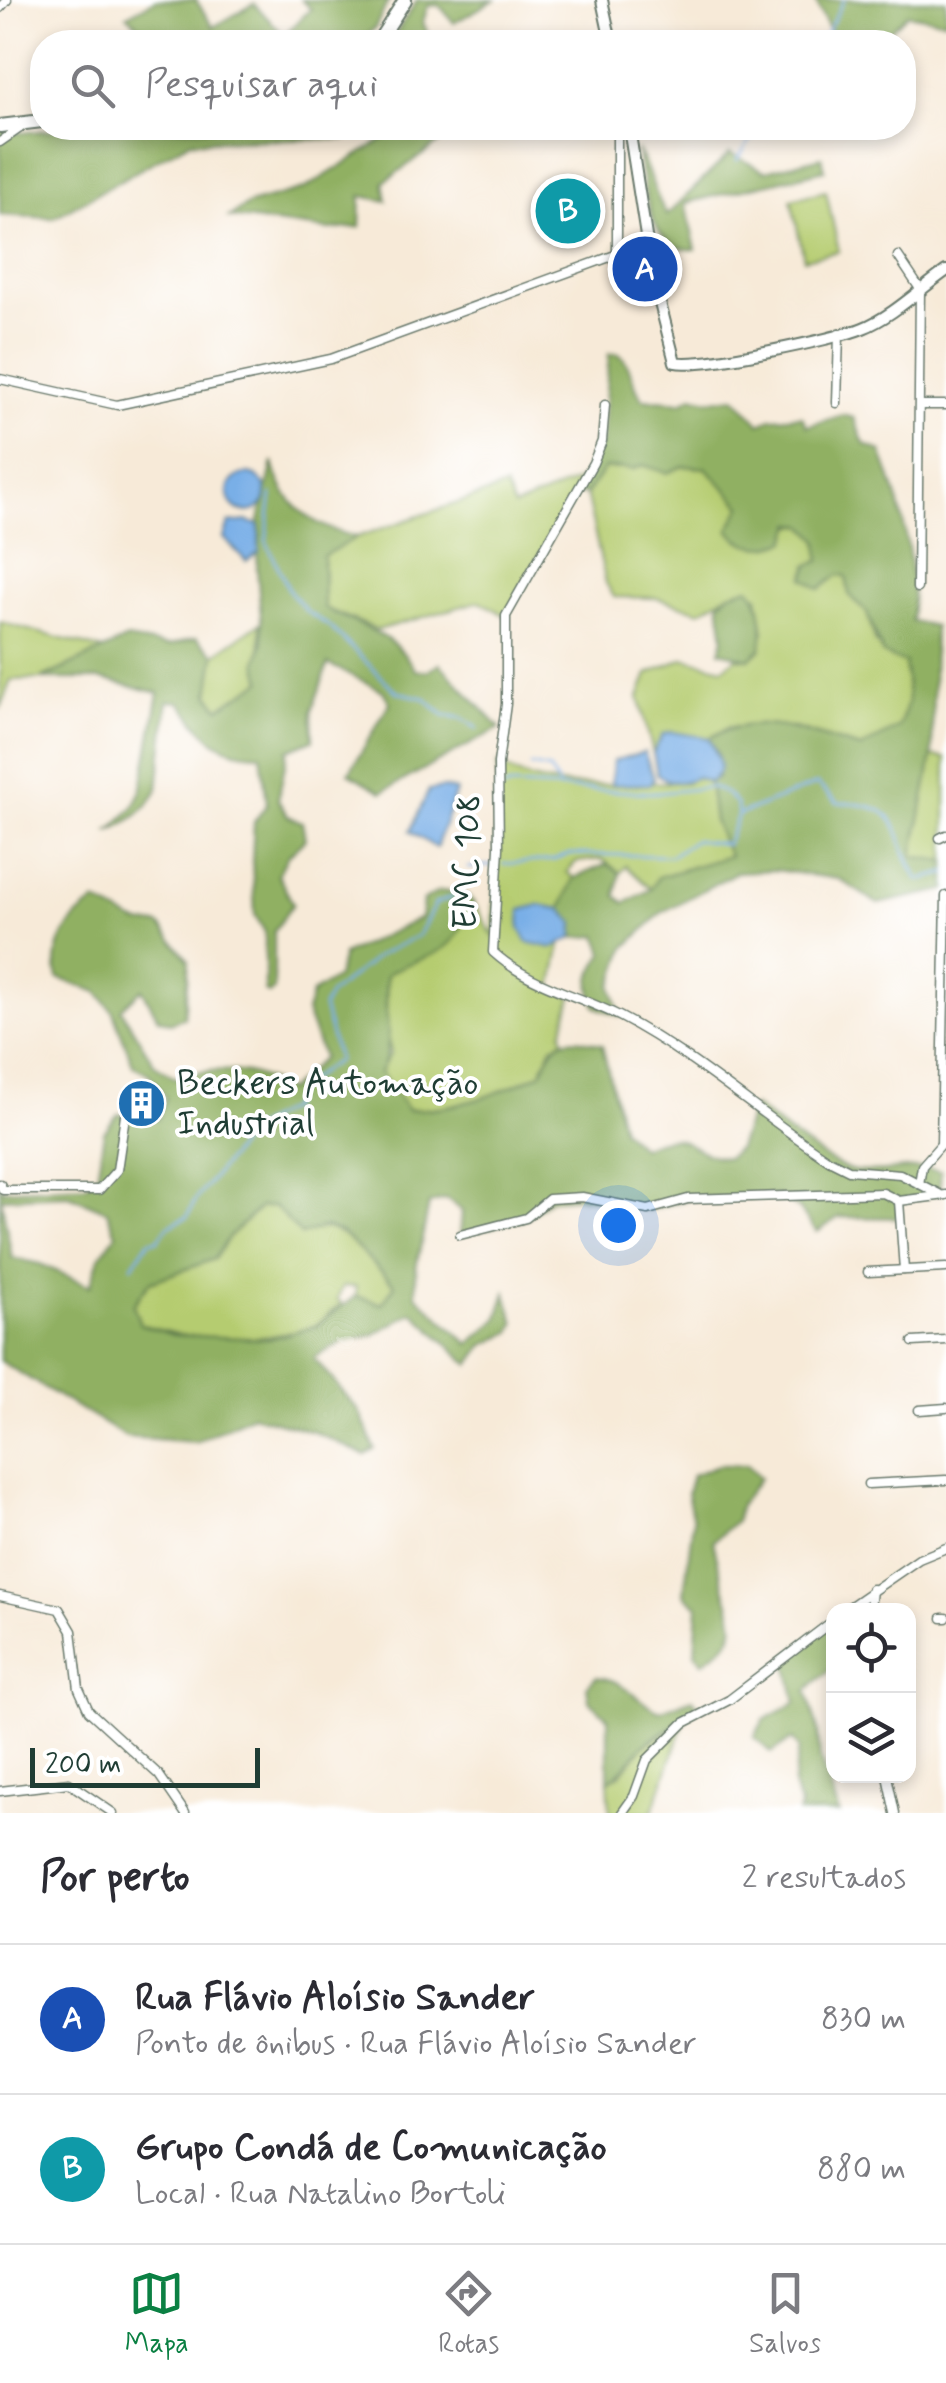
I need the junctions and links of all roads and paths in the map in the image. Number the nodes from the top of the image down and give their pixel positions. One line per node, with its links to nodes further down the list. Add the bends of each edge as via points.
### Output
1 (7, 0): 4 (street)
2 (405, 0): 5 (main road)
3 (602, 0): 6 (street)
4 (0, 8)
5 (386, 30)
6 (608, 30)
7 (26, 122): 8 (main road); 9 (main road); 12 (street)
8 (30, 122)
9 (0, 126)
10 (617, 140): 14 (street)
11 (631, 140): 13 (street)
12 (0, 142)
13 (648, 242): 14 (street); 18 (street, via 674,362)
14 (617, 253): 19 (street, via 331,359 117,405)
15 (898, 256): 17 (street)
16 (946, 271): 17 (street)
17 (920, 289): 18 (street, via 878,320); 22 (street)
18 (839, 334): 20 (street)
19 (0, 380)
20 (837, 403)
21 (605, 405): 29 (street, EMC 108, via 593,463 506,616 492,952 514,972 620,1016 676,1050 830,1160)
22 (922, 405): 23 (street); 24 (street)
23 (946, 405)
24 (917, 588)
25 (946, 896): 27 (street)
26 (126, 1116): 28 (street, via 118,1170 100,1190 3,1190)
27 (944, 1142): 29 (street, via 922,1166)
28 (0, 1184)
29 (919, 1184): 30 (street, EMC 108)
30 (942, 1195): 31 (street)
31 (899, 1200): 32 (street, via 883,1193 707,1198 648,1210 582,1197 550,1199 526,1218); 34 (street)
32 (460, 1236)
33 (946, 1268): 34 (street)
34 (904, 1270): 35 (street)
35 (868, 1272)
36 (946, 1340): 37 (street)
37 (913, 1342)
38 (946, 1408): 39 (street)
39 (919, 1410)
40 (946, 1480): 41 (street)
41 (868, 1484)
42 (946, 1548): 43 (street)
43 (872, 1589): 45 (street); 46 (street)
44 (0, 1596): 51 (street, via 59,1609 72,1631 79,1689 89,1711 159,1775)
45 (854, 1603)
46 (871, 1603)
47 (826, 1626): 52 (street, via 729,1700 684,1723 647,1760)
48 (889, 1783): 53 (street)
49 (0, 1791): 50 (street, via 69,1784)
50 (113, 1813)
51 (186, 1813)
52 (622, 1813)
53 (895, 1813)

